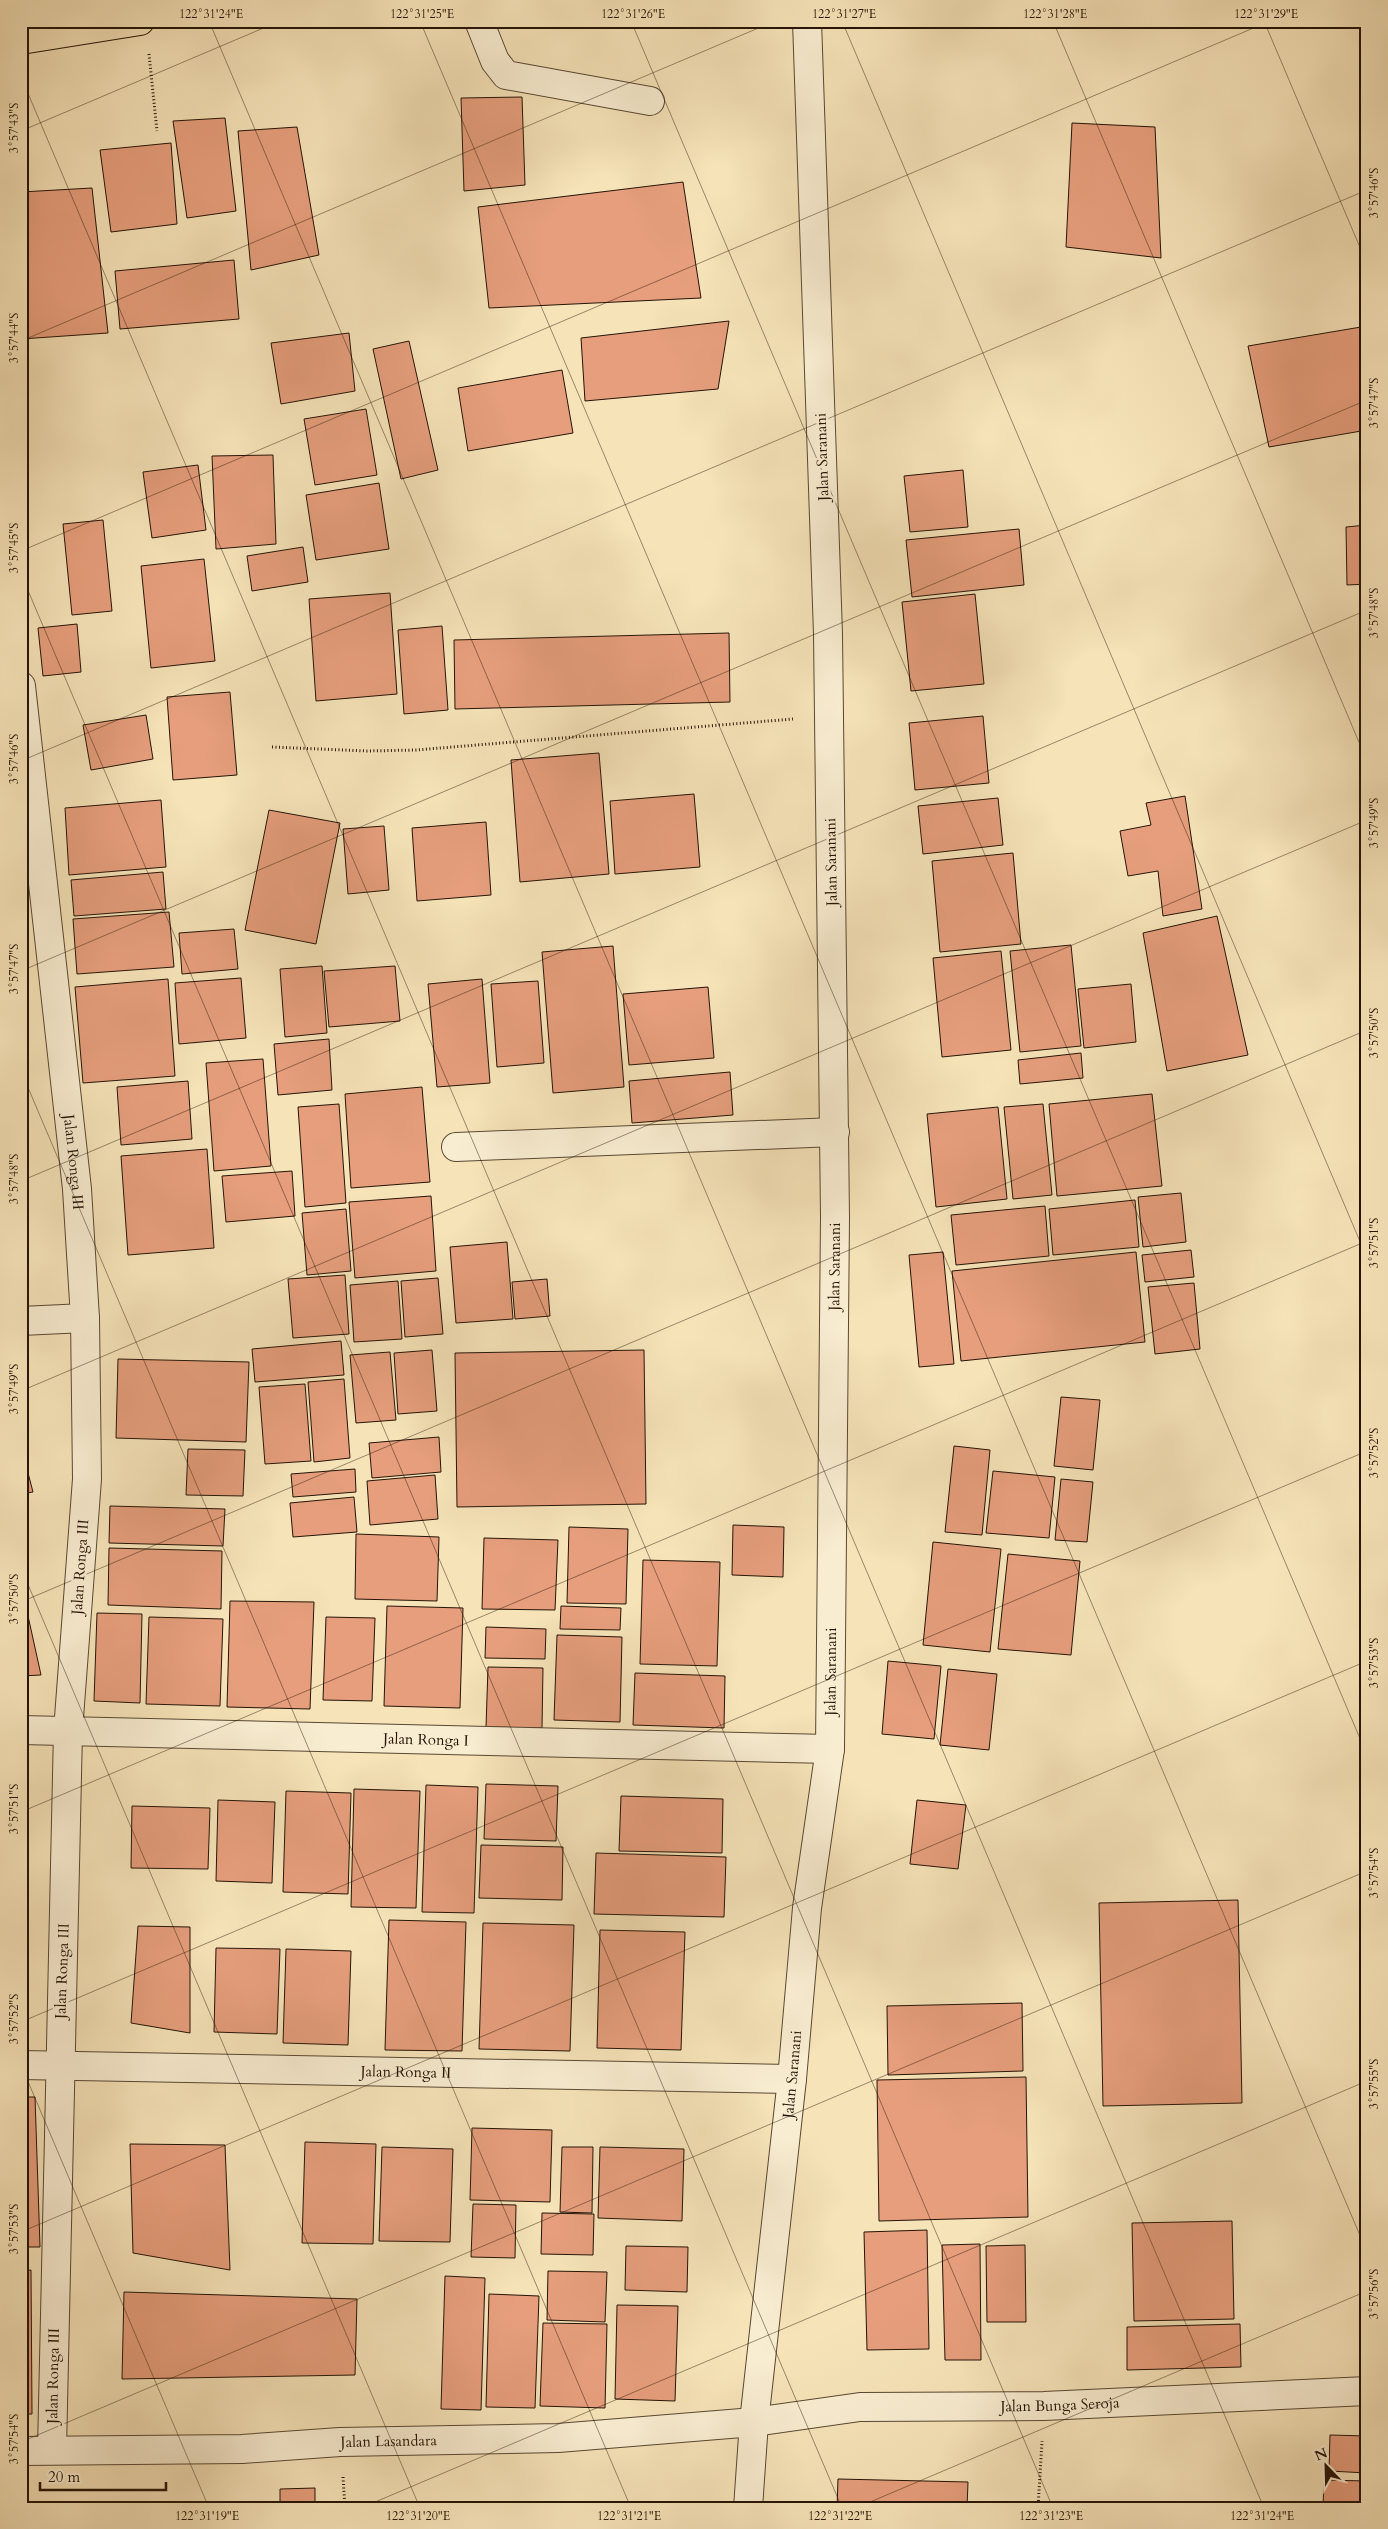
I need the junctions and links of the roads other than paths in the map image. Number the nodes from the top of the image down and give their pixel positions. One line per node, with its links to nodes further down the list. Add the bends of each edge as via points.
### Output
1 (140, 21): 4 (highway)
2 (479, 21): 6 (street, via 495,61 506,75)
3 (807, 21): 8 (street, Jalan Saranani, via 828,614)
4 (57, 27): 5 (highway)
5 (21, 40)
6 (650, 101)
7 (21, 686): 10 (street, Jalan Ronga III, via 77,1189)
8 (835, 1132): 9 (street); 14 (street, Jalan Saranani)
9 (456, 1147)
10 (85, 1318): 11 (street); 13 (street, Jalan Ronga III, via 86,1479)
11 (21, 1321)
12 (21, 1730): 13 (street, Jalan Ronga I)
13 (68, 1731): 14 (street, Jalan Ronga I); 16 (street, Jalan Ronga III)
14 (830, 1749): 17 (street, Jalan Saranani, via 807,1908)
15 (21, 2065): 16 (street, Jalan Ronga II)
16 (59, 2066): 17 (street, Jalan Ronga II); 20 (street, Jalan Ronga III)
17 (792, 2079): 19 (street, Jalan Saranani)
18 (1367, 2391): 19 (street, Jalan Bunga Seroja, via 1044,2406 860,2408)
19 (754, 2422): 20 (street, Jalan Lasandara, via 558,2438 340,2442 242,2449); 22 (street, Jalan Saranani)
20 (52, 2450): 21 (street, Jalan Lasandara)
21 (21, 2451)
22 (748, 2508)

